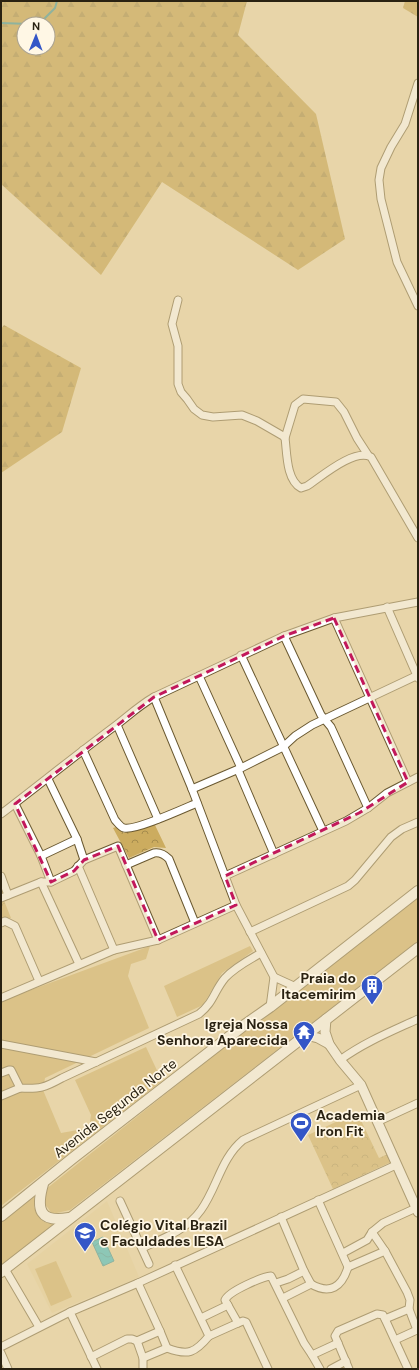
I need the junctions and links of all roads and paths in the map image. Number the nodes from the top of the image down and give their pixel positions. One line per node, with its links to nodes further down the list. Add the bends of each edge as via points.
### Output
1 (418, 83): 3 (street, via 405,124 381,168 379,180 381,199 397,262)
2 (178, 300): 4 (street, via 172,324 178,346 178,384 194,409 202,415 213,417 242,415)
3 (418, 306)
4 (285, 438): 5 (street, via 289,470 295,482 302,488 346,460); 5 (street, via 298,401 303,399 336,402)
5 (368, 455): 6 (street)
6 (418, 538)
7 (418, 602): 8 (street)
8 (387, 607): 9 (street); 13 (street)
9 (334, 618): 10 (street); 15 (street)
10 (284, 636): 11 (street); 16 (street)
11 (241, 655): 12 (street); 18 (street)
12 (199, 676): 14 (street); 20 (street)
13 (418, 676): 15 (street)
14 (154, 697): 17 (street); 24 (street)
15 (369, 698): 16 (street); 23 (street)
16 (324, 719): 18 (street, via 295,736); 27 (street, via 331,727)
17 (116, 725): 19 (street); 29 (street)
18 (283, 747): 20 (street); 31 (street)
19 (83, 750): 22 (street); 29 (street, via 119,826 130,829)
20 (239, 769): 24 (street); 33 (street)
21 (418, 777): 23 (street)
22 (48, 779): 26 (street); 32 (street)
23 (408, 782): 27 (street, via 387,793)
24 (192, 789): 25 (street)
25 (198, 803): 29 (street); 39 (street)
26 (14, 804): 28 (street); 34 (street)
27 (368, 808): 31 (street)
28 (1, 814)
29 (158, 819)
30 (418, 822): 48 (street, via 391,837 348,886)
31 (323, 831): 33 (street)
32 (77, 839): 34 (street); 35 (street)
33 (274, 854): 39 (street)
34 (42, 856): 41 (street)
35 (84, 860): 36 (street, via 118,846); 37 (street)
36 (126, 865): 47 (street, via 154,853 166,856); 49 (street)
37 (78, 866): 41 (street, via 74,871); 51 (street)
38 (1, 876): 43 (street)
39 (225, 876): 45 (street)
40 (41, 882): 41 (street); 43 (street); 53 (street)
41 (51, 882)
42 (418, 891): 56 (main road, Avenida Segunda Norte)
43 (8, 895): 44 (street)
44 (1, 898)
45 (236, 905): 47 (street); 48 (street)
46 (1, 922): 55 (street, via 5,921 14,926)
47 (195, 923): 49 (street)
48 (250, 932): 52 (street)
49 (158, 940): 51 (street)
50 (418, 948): 60 (main road)
51 (114, 950): 53 (street)
52 (261, 953): 54 (street); 65 (street, via 234,970 199,1014)
53 (80, 964): 55 (street)
54 (274, 977): 56 (street); 58 (street)
55 (39, 981): 57 (street)
56 (296, 987): 58 (main road, Avenida Segunda Norte)
57 (1, 998)
58 (270, 1007): 73 (main road, Avenida Segunda Norte, via 73,1158)
59 (418, 1019): 64 (street, via 378,1036)
60 (326, 1020): 61 (main road); 63 (street, via 325,1032)
61 (306, 1035): 63 (street); 79 (main road)
62 (1, 1044): 65 (street)
63 (329, 1044): 64 (street)
64 (340, 1060): 67 (street)
65 (96, 1062): 68 (street, via 46,1087)
66 (1, 1073): 68 (street, via 11,1070)
67 (360, 1085): 71 (street); 81 (street, via 243,1140 226,1160 201,1211 192,1221)
68 (20, 1088): 69 (street)
69 (1, 1096)
70 (418, 1104): 71 (street)
71 (377, 1122): 72 (street)
72 (396, 1165): 74 (street); 76 (street)
73 (43, 1184): 77 (main road, Avenida Segunda Norte); 79 (main road, via 39,1205 41,1212 52,1219)
74 (318, 1200): 78 (street); 83 (street)
75 (120, 1201): 81 (street)
76 (417, 1210): 80 (street, via 383,1223)
77 (1, 1216)
78 (281, 1217): 85 (street); 88 (street)
79 (71, 1218): 87 (main road)
80 (372, 1232): 82 (street); 83 (street, via 367,1240)
81 (142, 1248): 84 (street)
82 (385, 1251): 86 (street); 94 (street, via 407,1292 410,1300)
83 (343, 1253): 86 (street)
84 (149, 1264)
85 (175, 1265): 89 (street); 96 (street)
86 (348, 1267): 91 (street, via 341,1282 328,1290)
87 (3, 1270): 99 (street)
88 (304, 1271): 90 (street); 91 (street)
89 (138, 1283): 95 (street); 101 (street)
90 (276, 1283): 92 (street); 93 (street, via 270,1276 247,1285 227,1296 225,1300)
91 (311, 1284): 92 (street)
92 (283, 1298): 109 (street, via 307,1350)
93 (228, 1305): 96 (street); 98 (street)
94 (409, 1309): 97 (street); 100 (street)
95 (70, 1312): 99 (street); 110 (street)
96 (201, 1318): 102 (street)
97 (385, 1318): 103 (street); 105 (street, via 377,1314 338,1331 335,1336)
98 (238, 1323): 102 (street); 116 (street, via 246,1322)
99 (40, 1327): 106 (street)
100 (417, 1330): 103 (street)
101 (160, 1331): 104 (street); 107 (street)
102 (209, 1336): 107 (street, via 197,1349 190,1352)
103 (395, 1340): 120 (street)
104 (138, 1341): 110 (street, via 128,1339); 111 (street)
105 (338, 1343): 109 (street); 112 (street)
106 (1, 1347)
107 (167, 1348): 111 (street)
108 (1, 1354): 113 (street)
109 (312, 1355): 117 (street)
110 (91, 1357): 114 (street)
111 (143, 1358): 115 (street)
112 (346, 1361): 118 (street); 119 (street)
113 (8, 1369)
114 (97, 1369)
115 (143, 1369)
116 (268, 1369)
117 (320, 1369)
118 (331, 1369)
119 (349, 1369)
120 (408, 1369)

